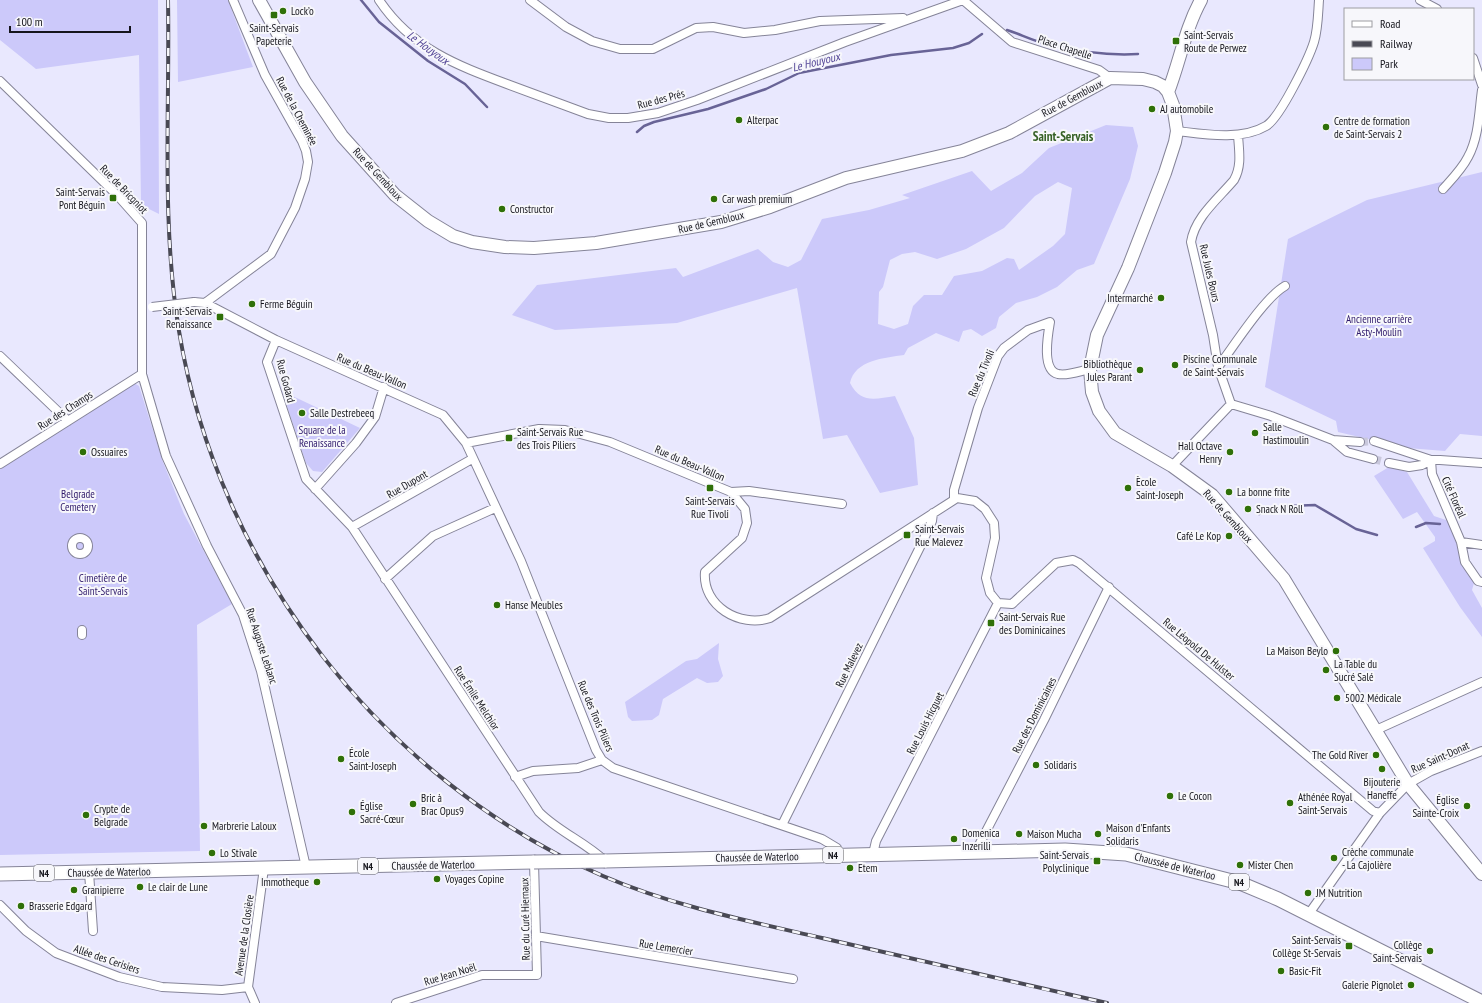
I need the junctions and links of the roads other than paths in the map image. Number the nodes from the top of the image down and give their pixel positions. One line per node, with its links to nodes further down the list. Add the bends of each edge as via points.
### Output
1 (233, 0): 21 (street, Rue de la Cheminée, via 266,75 302,141 308,162 295,208 271,254)
2 (259, 0): 12 (main road, Rue de Gembloux, via 305,82 342,136 395,196 453,236 505,247 534,248 596,243 721,222 770,207 846,178 962,151 1009,133)
3 (379, 0): 10 (street, Rue des Prés, via 398,24 421,44 458,66 588,114 609,118 658,113 698,100)
4 (530, 0): 10 (street, via 566,27 586,38 620,49 653,50 696,28 713,27 744,33 820,21 874,20)
5 (963, 0): 10 (street, Rue des Prés); 12 (street, Place Chapelle, via 1012,42 1099,70)
6 (1201, 0): 16 (main road, via 1185,33)
7 (1319, 0): 18 (street, via 1314,41 1307,61 1284,103 1266,126)
8 (1420, 0): 9 (street)
9 (1434, 8)
10 (919, 15)
11 (1474, 61): 14 (street)
12 (1110, 78): 16 (main road, Rue de Gembloux, via 1143,78 1159,84)
13 (0, 81): 22 (street, Rue de Bricgniot, via 118,196 142,223)
14 (1482, 85)
15 (1482, 90): 19 (street, via 1476,134 1470,155)
16 (1168, 92): 17 (main road, Rue de Gembloux)
17 (1177, 131): 18 (street, via 1221,136); 26 (main road, Rue de Gembloux, via 1165,173 1134,253 1097,335)
18 (1238, 135): 25 (street, Rue Jules Bours, via 1238,173 1193,230 1191,242)
19 (1443, 189)
20 (1285, 286): 25 (street, via 1278,290 1256,316)
21 (205, 303): 22 (street, bridge); 23 (street, Rue du Beau-Vallon)
22 (143, 307): 27 (street, Rue de Bricgniot)
23 (276, 340): 28 (street, Rue du Beau-Vallon); 42 (street, Rue Godard, via 267,362 306,479)
24 (0, 356): 30 (street)
25 (1218, 367): 29 (street, Rue Jules Bours)
26 (1090, 369): 41 (main road, Rue de Gembloux, via 1092,392 1099,411 1110,428); 44 (street, Rue du Tivoli, via 1066,374 1058,374 1051,369 1046,356 1050,322 1028,330 1004,348 998,356 978,408 954,490)
27 (142, 374): 30 (street, Rue des Champs); 68 (street, Rue Auguste Leblanc, via 166,456 207,546 243,615 261,671)
28 (384, 387): 34 (street, Rue du Beau-Vallon, via 444,415); 42 (street, via 375,417 356,443)
29 (1231, 404): 31 (street); 41 (street)
30 (68, 421): 40 (street, Rue des Champs)
31 (1334, 440): 33 (street); 36 (street, via 1348,452)
32 (1374, 441): 37 (street)
33 (1360, 442)
34 (466, 443): 35 (street, Rue des Trois Piliers); 43 (street, Rue du Beau-Vallon, via 539,429 564,430 610,442)
35 (472, 459): 46 (street, Rue des Trois Piliers); 48 (street, Rue Dupont)
36 (1373, 459)
37 (1431, 460): 38 (street, via 1422,465 1409,467); 39 (street); 49 (street, Cité Floréal, via 1432,474)
38 (1389, 463)
39 (1482, 463)
40 (0, 464)
41 (1172, 466): 56 (main road, Rue de Gembloux, via 1212,495 1284,580)
42 (315, 489): 48 (street, Rue Godard)
43 (731, 492): 45 (street, via 749,491); 47 (street, Rue du Beau-Vallon, via 745,510 747,523 742,538 705,572 704,583 706,591 715,603 729,615 753,622 770,618)
44 (954, 499): 47 (street, Rue du Beau-Vallon); 54 (street, via 966,498 975,501 985,509 994,523 995,538 986,578 990,593)
45 (842, 504)
46 (496, 508): 51 (street, via 433,536); 58 (street, Rue des Trois Piliers, via 521,561)
47 (933, 513): 62 (street, Rue Malevez, via 932,521 920,546)
48 (352, 527): 51 (street, Rue Émile Melchior)
49 (1461, 542): 50 (street); 52 (street, Cité Floréal, via 1465,562 1478,581)
50 (1482, 545)
51 (386, 579): 59 (street, Rue Émile Melchior)
52 (1482, 582)
53 (1109, 587): 54 (street, Rue Léopold De Hulster, via 1079,563 1065,560 1056,563 1012,604); 61 (street, Rue Léopold De Hulster, via 1374,811); 63 (street, Rue des Dominicaines)
54 (998, 602): 64 (street, Rue Louis Hicguet, via 876,841)
55 (1482, 682): 56 (street)
56 (1376, 730): 60 (main road, Rue de Gembloux)
57 (1482, 751): 60 (street, Rue Saint-Donat, via 1431,771)
58 (602, 760): 59 (street, via 578,768 533,771); 62 (street, Rue des Trois Piliers, via 613,768)
59 (515, 777): 66 (street, Rue Émile Melchior, via 538,812 551,825 593,850)
60 (1408, 784): 61 (street, Rue Saint-Donat); 72 (main road, Rue de Gembloux)
61 (1380, 813): 74 (street, Rue Saint-Donat)
62 (782, 825): 65 (street, Rue des Trois Piliers, via 822,839 837,848)
63 (977, 852): 64 (main road, Chaussée de Waterloo / N4); 74 (main road, Chaussée de Waterloo / N4, via 1071,850 1126,854 1240,883)
64 (873, 854): 65 (main road, Chaussée de Waterloo / N4)
65 (838, 855): 66 (main road, Chaussée de Waterloo / N4)
66 (605, 861): 67 (main road, Chaussée de Waterloo / N4, bridge)
67 (534, 862): 68 (main road, Chaussée de Waterloo / N4); 76 (street, Rue du Curé Hiernaux)
68 (306, 867): 69 (main road, Chaussée de Waterloo / N4)
69 (264, 868): 70 (main road, Chaussée de Waterloo / N4); 79 (street, Avenue de la Closière)
70 (89, 872): 71 (main road, Chaussée de Waterloo / N4); 75 (street)
71 (0, 874)
72 (1482, 874)
73 (0, 905): 79 (street, Allée des Cerisiers, via 26,931 56,953 119,977 162,987 222,990)
74 (1308, 915): 80 (main road, Chaussée de Waterloo / N4)
75 (93, 931)
76 (536, 936): 77 (street, Rue du Curé Hiernaux); 78 (street, Rue Lemercier)
77 (537, 975): 82 (street, Rue Jean Noël, via 482,975)
78 (793, 979)
79 (248, 987): 81 (street, Avenue de la Closière)
80 (1482, 1002)
81 (255, 1003)
82 (396, 1003)

